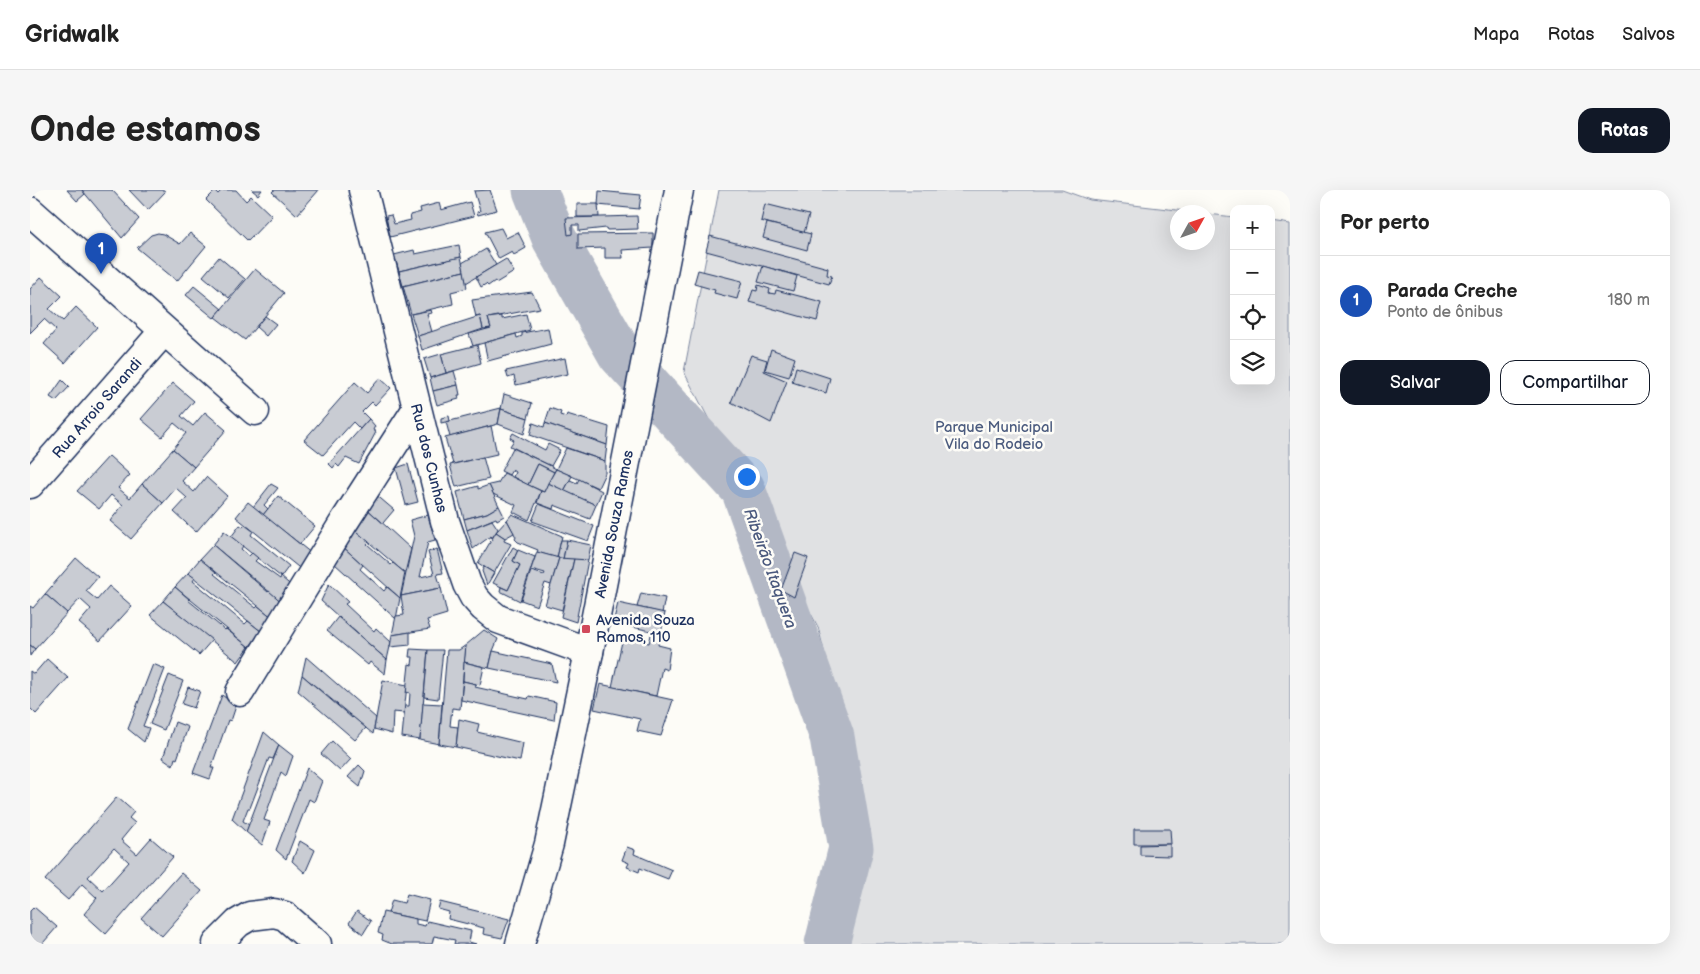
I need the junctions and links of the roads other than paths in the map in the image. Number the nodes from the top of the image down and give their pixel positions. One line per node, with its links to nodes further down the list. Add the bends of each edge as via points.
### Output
1 (363, 190): 5 (street, Rua dos Cunhas)
2 (679, 190): 8 (street, Avenida Souza Ramos)
3 (30, 211): 4 (street)
4 (164, 331): 6 (street); 7 (street, Rua Arroio Sarandi)
5 (416, 410): 8 (street, Rua dos Cunhas, via 445,521 474,597 498,620); 9 (street)
6 (255, 411)
7 (30, 484)
8 (589, 652): 12 (street, Avenida Souza Ramos, via 549,844)
9 (240, 692)
10 (217, 944): 11 (street, via 250,916 274,913 285,916)
11 (317, 944)
12 (520, 944)

